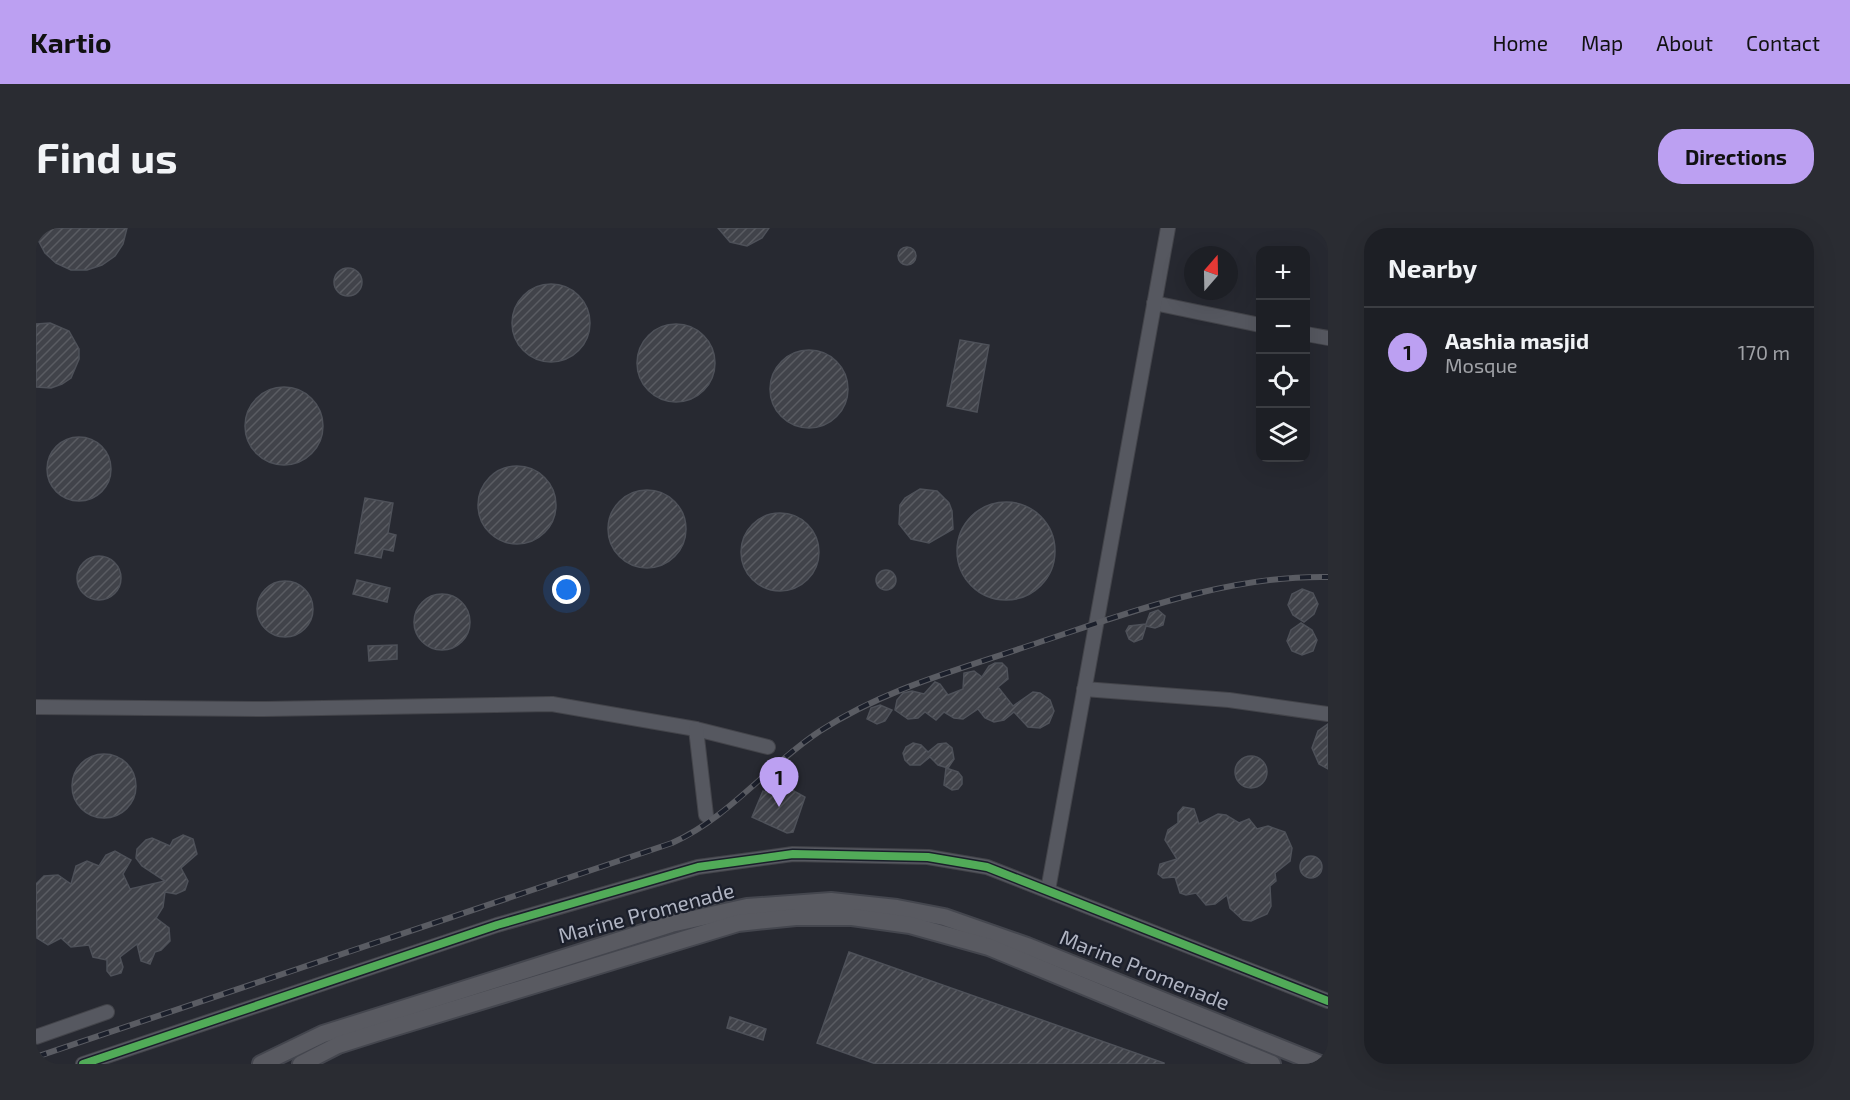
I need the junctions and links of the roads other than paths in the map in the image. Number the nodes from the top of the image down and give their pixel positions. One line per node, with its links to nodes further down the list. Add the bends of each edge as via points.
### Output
1 (1168, 228): 2 (street)
2 (1154, 303): 3 (street); 6 (street)
3 (1256, 324)
4 (1310, 335): 5 (street)
5 (1328, 338)
6 (1084, 689): 8 (street, via 1229,700); 12 (street)
7 (36, 706): 9 (street, via 266,709 552,704)
8 (1328, 714)
9 (696, 729): 10 (street); 11 (street)
10 (768, 747)
11 (706, 815)
12 (1048, 890): 13 (street); 16 (street, via 987,867 928,857 793,854 698,867 497,925)
13 (1328, 1001)
14 (107, 1012): 15 (street)
15 (36, 1037)
16 (83, 1064)
17 (261, 1064): 20 (main road, Marine Promenade, via 323,1034 671,924 747,908 831,901 944,917 1027,946)
18 (301, 1064): 19 (main road, Marine Promenade, via 338,1045 738,923 852,917 910,925 989,947)
19 (1272, 1064)
20 (1320, 1064)

